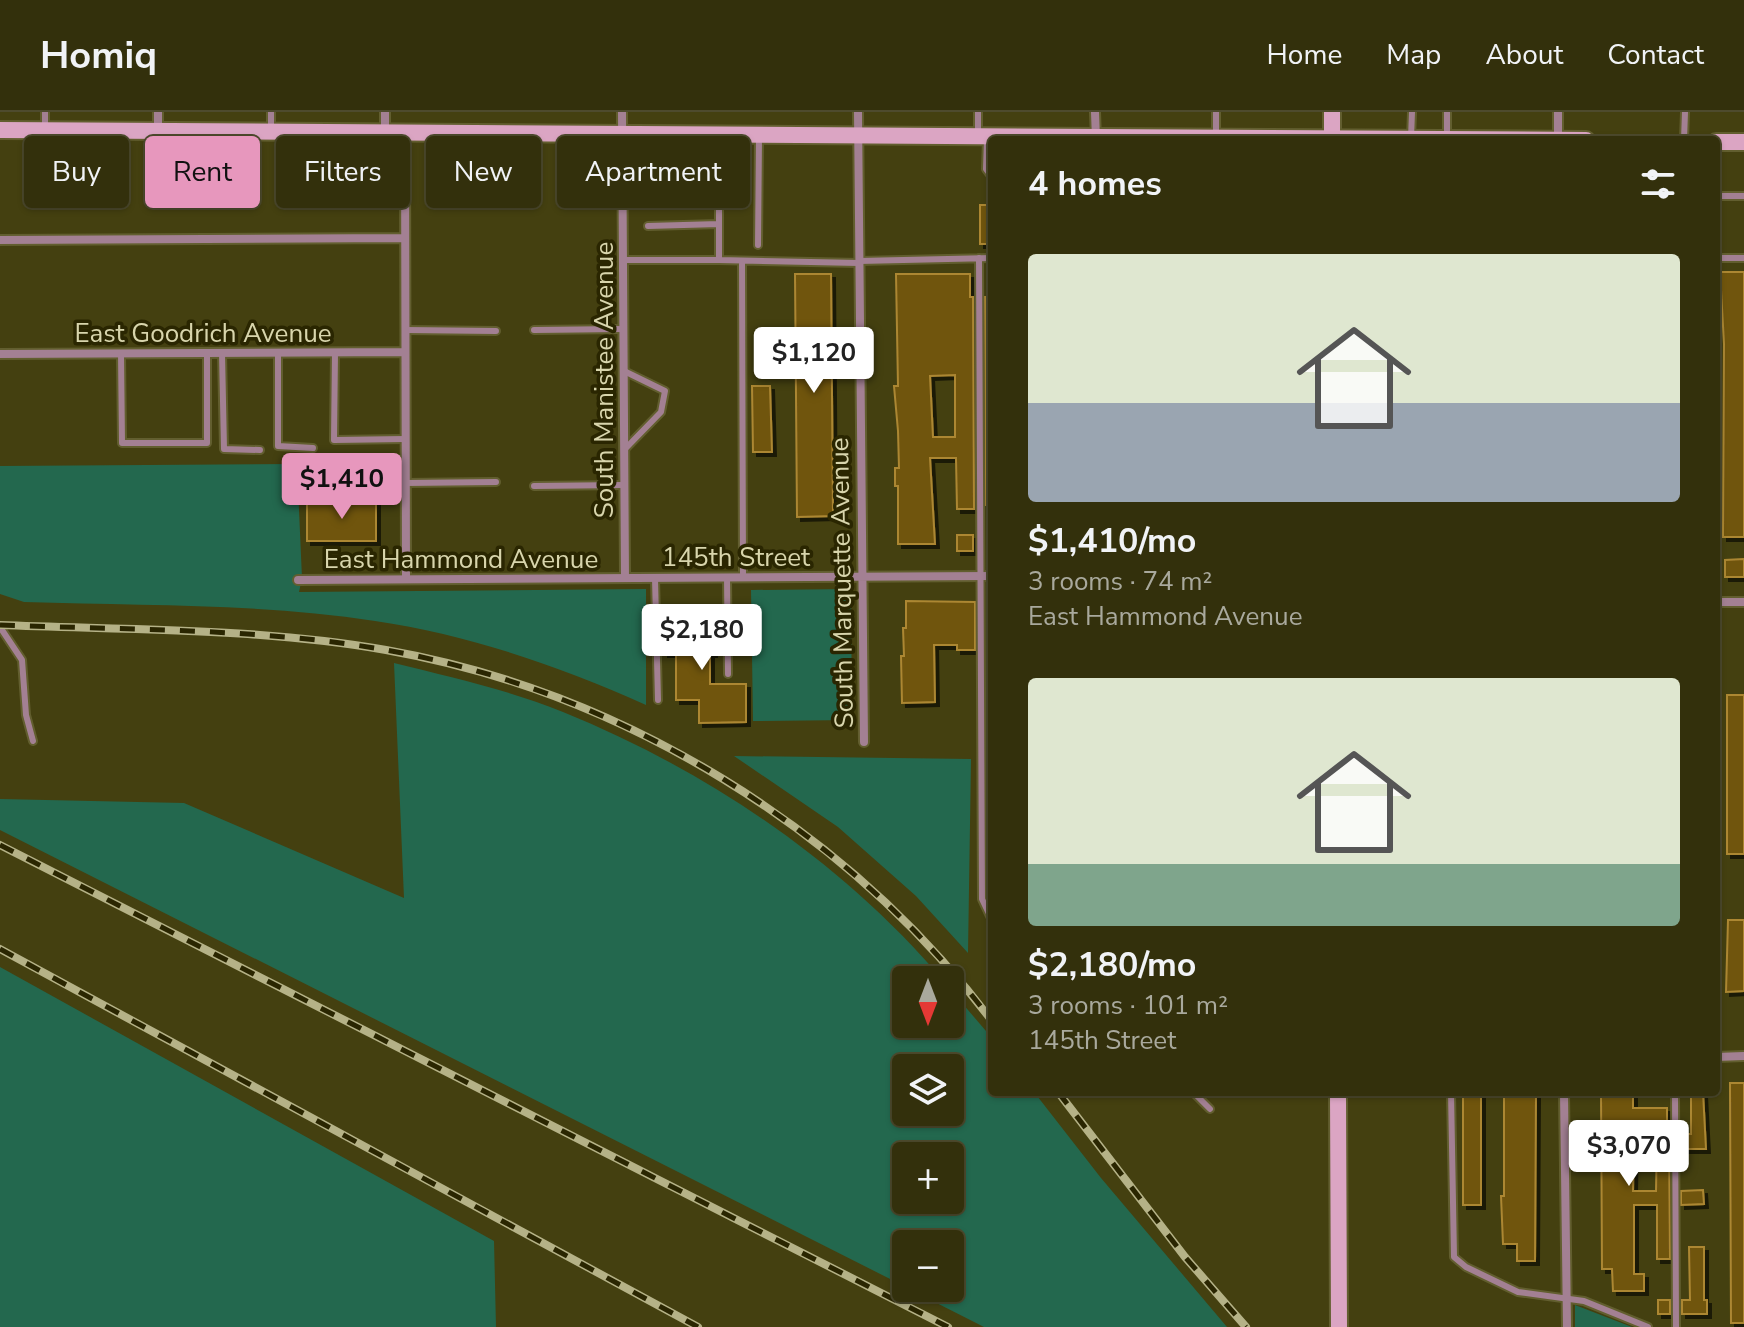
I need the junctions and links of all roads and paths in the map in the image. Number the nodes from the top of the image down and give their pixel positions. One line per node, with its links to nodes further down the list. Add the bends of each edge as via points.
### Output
1 (45, 112): 16 (lane)
2 (158, 112): 17 (street)
3 (271, 112): 18 (lane)
4 (385, 112): 19 (street)
5 (622, 112): 21 (street, South Manistee Avenue)
6 (858, 112): 24 (street, South Marquette Avenue)
7 (978, 112): 25 (lane)
8 (1095, 112): 27 (street)
9 (1216, 112): 28 (lane)
10 (1332, 112): 29 (street)
11 (1412, 112): 30 (lane)
12 (1447, 112): 31 (lane)
13 (1558, 112): 32 (street)
14 (1685, 112): 33 (lane)
15 (0, 130): 16 (street)
16 (45, 131): 17 (street)
17 (158, 131): 18 (street)
18 (271, 132): 19 (street)
19 (385, 132): 20 (street)
20 (405, 132): 21 (street); 42 (street)
21 (622, 133): 22 (street); 49 (street, South Manistee Avenue)
22 (719, 134): 23 (street)
23 (759, 134): 24 (street); 44 (lane)
24 (858, 135): 25 (street); 52 (street, South Marquette Avenue)
25 (982, 135): 26 (street); 36 (lane)
26 (1020, 136)
27 (1096, 136)
28 (1222, 136)
29 (1332, 136)
30 (1411, 136)
31 (1439, 136)
32 (1558, 136)
33 (1684, 136)
34 (1720, 142): 35 (street)
35 (1744, 142)
36 (988, 172)
37 (1720, 196): 38 (lane)
38 (1744, 196)
39 (719, 208): 40 (lane)
40 (719, 224): 41 (lane); 50 (lane)
41 (648, 226)
42 (405, 238): 43 (street); 54 (street)
43 (0, 240)
44 (758, 245)
45 (979, 258): 46 (lane); 52 (lane); 74 (lane)
46 (988, 258)
47 (1720, 258): 48 (lane)
48 (1744, 258)
49 (623, 260): 50 (lane); 53 (street, South Manistee Avenue)
50 (719, 260): 51 (lane)
51 (742, 261): 52 (lane); 77 (lane)
52 (859, 262): 73 (street, South Marquette Avenue)
53 (623, 329): 55 (lane); 64 (street, South Manistee Avenue)
54 (405, 330): 56 (lane); 59 (street)
55 (534, 330)
56 (496, 331)
57 (278, 352): 58 (street, East Goodrich Avenue); 62 (street, East Goodrich Avenue); 66 (lane, via 278,446)
58 (335, 352): 59 (street, East Goodrich Avenue); 65 (lane, via 334,440)
59 (405, 352): 65 (street)
60 (121, 353): 61 (street, East Goodrich Avenue); 61 (lane, via 122,443 207,443); 63 (street, East Goodrich Avenue)
61 (207, 353): 62 (street, East Goodrich Avenue)
62 (222, 353): 67 (lane, via 224,449)
63 (0, 354)
64 (624, 371): 68 (street, South Manistee Avenue); 68 (lane, via 665,391 661,412)
65 (405, 439): 70 (street)
66 (313, 448)
67 (260, 450)
68 (624, 450): 71 (street, South Manistee Avenue)
69 (496, 482): 70 (lane)
70 (405, 483): 80 (street)
71 (624, 485): 72 (lane); 78 (street, South Manistee Avenue)
72 (534, 486)
73 (862, 576): 74 (street, 145th Street); 77 (street, 145th Street); 88 (street, South Marquette Avenue)
74 (979, 576): 75 (street, 145th Street); 89 (lane, via 982,899)
75 (988, 576)
76 (727, 577): 77 (street, 145th Street); 79 (street, 145th Street); 85 (lane)
77 (743, 577)
78 (625, 578): 79 (street, 145th Street); 80 (street, East Hammond Avenue)
79 (655, 578): 86 (lane)
80 (406, 579): 81 (street, East Hammond Avenue)
81 (298, 580)
82 (1720, 602): 83 (street)
83 (1744, 602)
84 (0, 627): 87 (lane, via 22,660)
85 (728, 674)
86 (658, 700)
87 (33, 741)
88 (864, 742)
89 (988, 912)
90 (1744, 1056): 91 (street)
91 (1720, 1057)
92 (1197, 1096): 97 (lane)
93 (1338, 1096): 99 (street)
94 (1451, 1096): 98 (lane, via 1454,1257 1518,1292)
95 (1564, 1096): 98 (street)
96 (1675, 1096): 102 (lane)
97 (1210, 1109)
98 (1566, 1298): 100 (street); 101 (lane)
99 (1339, 1327)
100 (1567, 1327)
101 (1648, 1327)
102 (1676, 1327)

